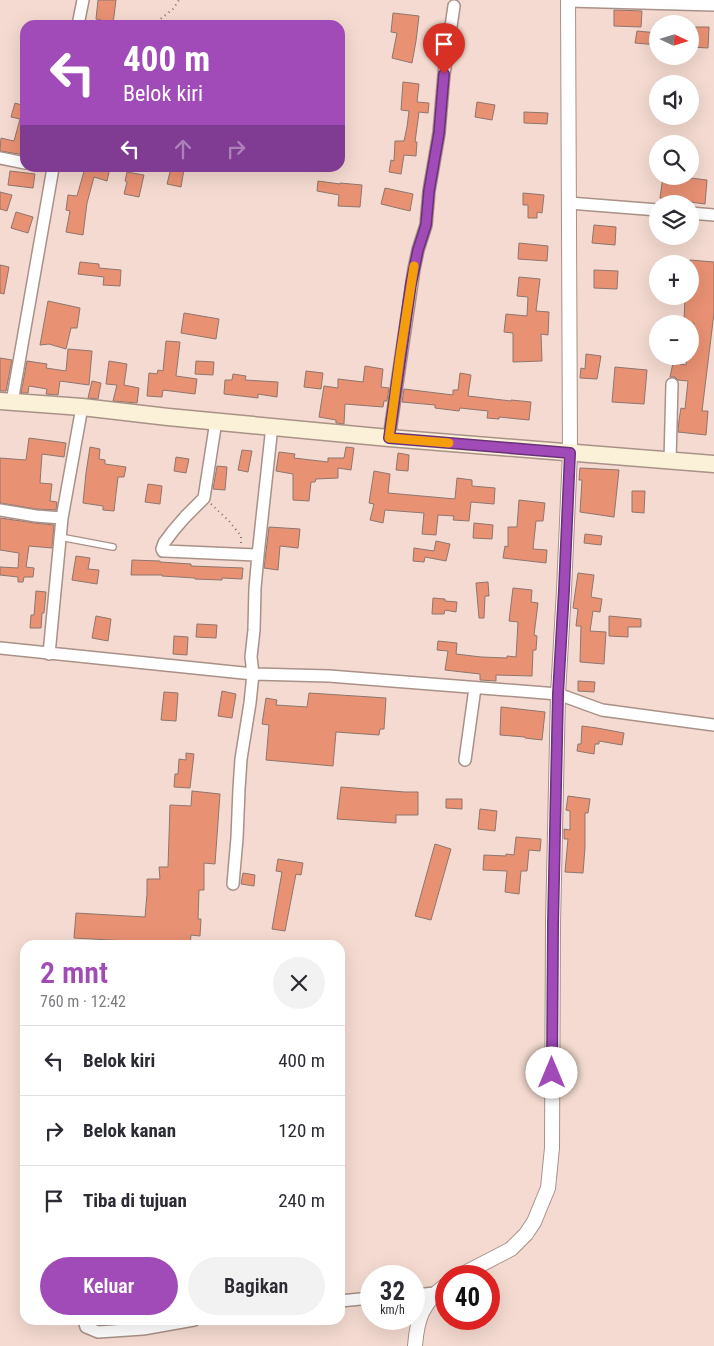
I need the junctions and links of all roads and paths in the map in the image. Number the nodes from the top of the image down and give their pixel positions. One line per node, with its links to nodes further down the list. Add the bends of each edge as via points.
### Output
1 (83, 0): 6 (street)
2 (179, 0): 7 (path)
3 (568, 1): 4 (street); 11 (street)
4 (714, 5)
5 (454, 6): 20 (street, via 426,225 411,284)
6 (79, 20)
7 (159, 20)
8 (0, 158): 9 (street)
9 (20, 162)
10 (49, 172): 16 (street)
11 (569, 203): 12 (street); 21 (street)
12 (649, 209)
13 (699, 214): 14 (street)
14 (714, 215)
15 (672, 384): 22 (street)
16 (6, 402): 17 (main road)
17 (82, 407): 18 (main road); 26 (street)
18 (216, 421): 19 (main road); 24 (street)
19 (272, 426): 20 (main road); 30 (street)
20 (389, 438): 21 (main road)
21 (570, 453): 22 (main road); 35 (street)
22 (670, 461): 23 (main road)
23 (714, 464)
24 (204, 498): 29 (path, via 230,521 241,536); 29 (street, via 164,542 162,550)
25 (0, 510): 26 (street)
26 (62, 518): 27 (street)
27 (60, 537): 28 (lane); 32 (street)
28 (112, 547)
29 (241, 555): 30 (street)
30 (258, 555): 33 (street)
31 (0, 648): 32 (street)
32 (49, 654): 33 (street)
33 (253, 674): 34 (street, via 329,676); 38 (street, via 238,789)
34 (474, 688): 35 (street); 37 (street)
35 (558, 694): 36 (street, via 602,710); 39 (street, via 552,1148 548,1188 526,1234 511,1249)
36 (714, 725)
37 (465, 760)
38 (233, 884)
39 (480, 1265)
40 (435, 1295): 45 (street, via 420,1316)
41 (360, 1299): 42 (street)
42 (345, 1301)
43 (85, 1325): 44 (street, via 98,1332)
44 (166, 1325)
45 (415, 1346)

